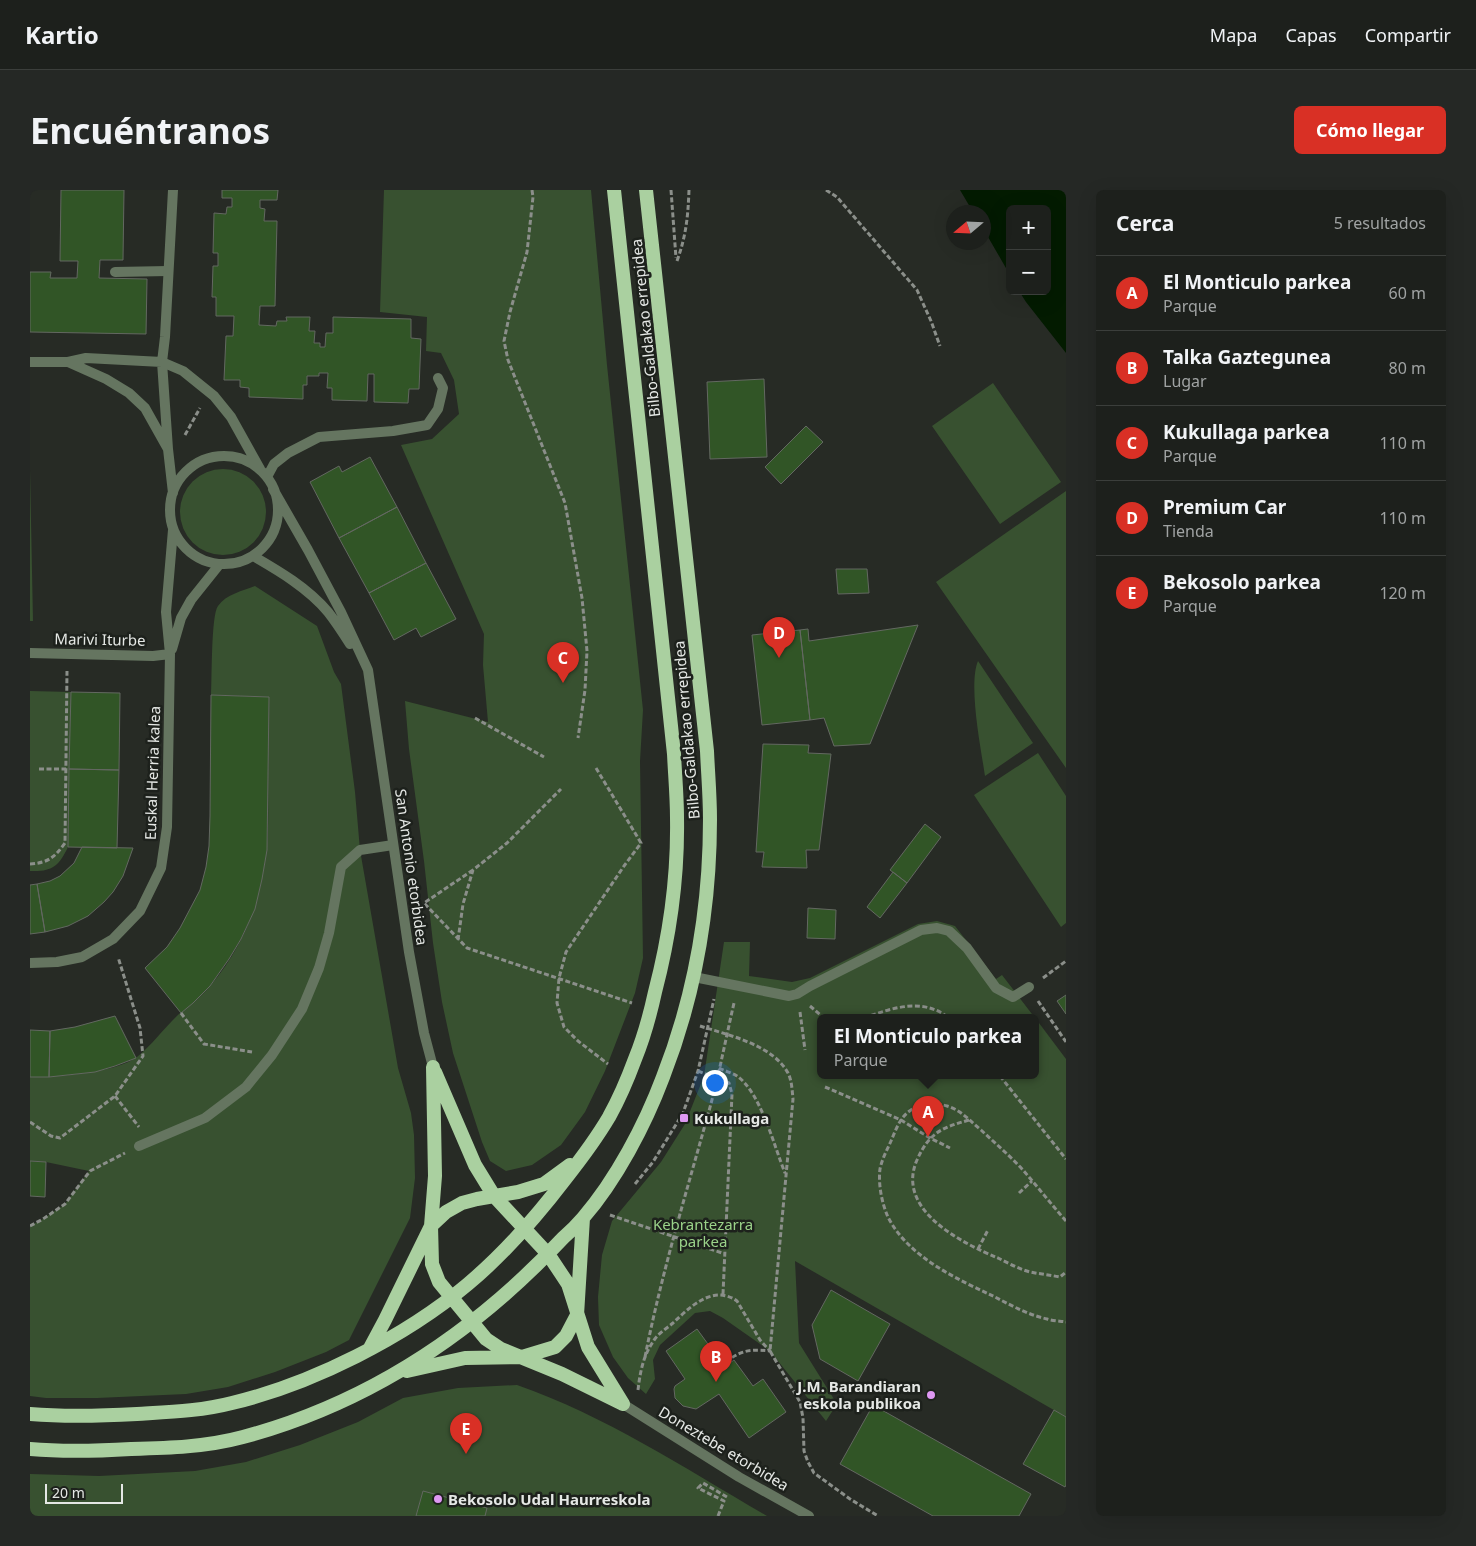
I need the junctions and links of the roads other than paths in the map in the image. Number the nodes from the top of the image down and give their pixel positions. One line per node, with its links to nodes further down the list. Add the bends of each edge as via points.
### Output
1 (173, 190): 4 (street)
2 (614, 190): 26 (highway, Bilbo-Galdakao errepidea, via 674,754 676,851 671,919 650,1012 636,1057 610,1116)
3 (646, 190): 22 (highway, Bilbo-Galdakao errepidea, via 707,752 708,881)
4 (168, 271): 5 (street); 8 (street)
5 (114, 272)
6 (30, 362): 7 (street)
7 (68, 362): 8 (street, via 86,358); 10 (street, via 129,393 145,408)
8 (162, 362): 10 (street); 11 (street, via 182,371 214,396 231,417)
9 (438, 378): 11 (street, via 443,388 438,409 427,425 319,437 288,453)
10 (168, 449): 13 (street)
11 (265, 475): 12 (street); 13 (street, via 243,460 220,456 191,467)
12 (273, 489): 15 (street, via 278,504 273,534); 19 (street, San Antonio etorbidea, via 341,612)
13 (173, 493): 14 (street, via 170,505)
14 (173, 530): 16 (street, via 191,554); 18 (street, Euskal Herria kalea, via 166,612)
15 (253, 556): 16 (street, via 237,563); 19 (street, San Antonio etorbidea, via 284,574 328,611)
16 (219, 565): 18 (street, Euskal Herria kalea, via 181,618)
17 (30, 653): 18 (street, Marivi Iturbe)
18 (170, 654): 21 (street, Euskal Herria kalea, via 167,827 161,868 140,911 112,940 82,957)
19 (368, 670): 20 (street, San Antonio etorbidea)
20 (393, 845): 24 (street, San Antonio etorbidea, via 409,952); 25 (street, via 360,850 341,867 329,933 302,1008 272,1055 246,1087 205,1118)
21 (30, 963)
22 (694, 977): 23 (street, via 789,996 921,930 937,928 949,931 962,942 996,988 1013,997); 28 (highway, Bilbo-Galdakao errepidea, via 669,1062 639,1131 615,1175)
23 (1029, 988)
24 (433, 1067): 27 (highway, via 475,1165); 29 (highway, via 435,1176)
25 (139, 1146)
26 (583, 1156): 27 (highway, via 544,1184); 30 (highway, Bilbo-Galdakao errepidea)
27 (494, 1196): 29 (highway, via 462,1203); 30 (highway)
28 (583, 1218): 31 (highway, Bilbo-Galdakao errepidea); 33 (highway)
29 (430, 1226): 32 (highway, via 432,1264 439,1282); 35 (highway)
30 (525, 1229): 31 (highway); 32 (highway, Bilbo-Galdakao errepidea)
31 (548, 1254): 33 (highway, via 568,1284); 34 (highway, Bilbo-Galdakao errepidea)
32 (452, 1297): 34 (highway); 35 (highway, Bilbo-Galdakao errepidea, via 400,1333)
33 (577, 1315): 36 (highway, via 556,1347); 38 (highway, via 588,1347)
34 (472, 1323): 36 (highway, via 486,1339); 37 (highway, Bilbo-Galdakao errepidea)
35 (370, 1348): 39 (highway, Bilbo-Galdakao errepidea, via 333,1368 232,1404 188,1412 98,1416)
36 (522, 1358): 37 (highway, via 465,1358); 38 (highway)
37 (394, 1374): 40 (highway, Bilbo-Galdakao errepidea, via 347,1399 292,1422 240,1438 157,1448 98,1451)
38 (623, 1404): 41 (street, Doneztebe etorbidea, via 739,1477)
39 (30, 1414)
40 (30, 1449)
41 (809, 1516)

